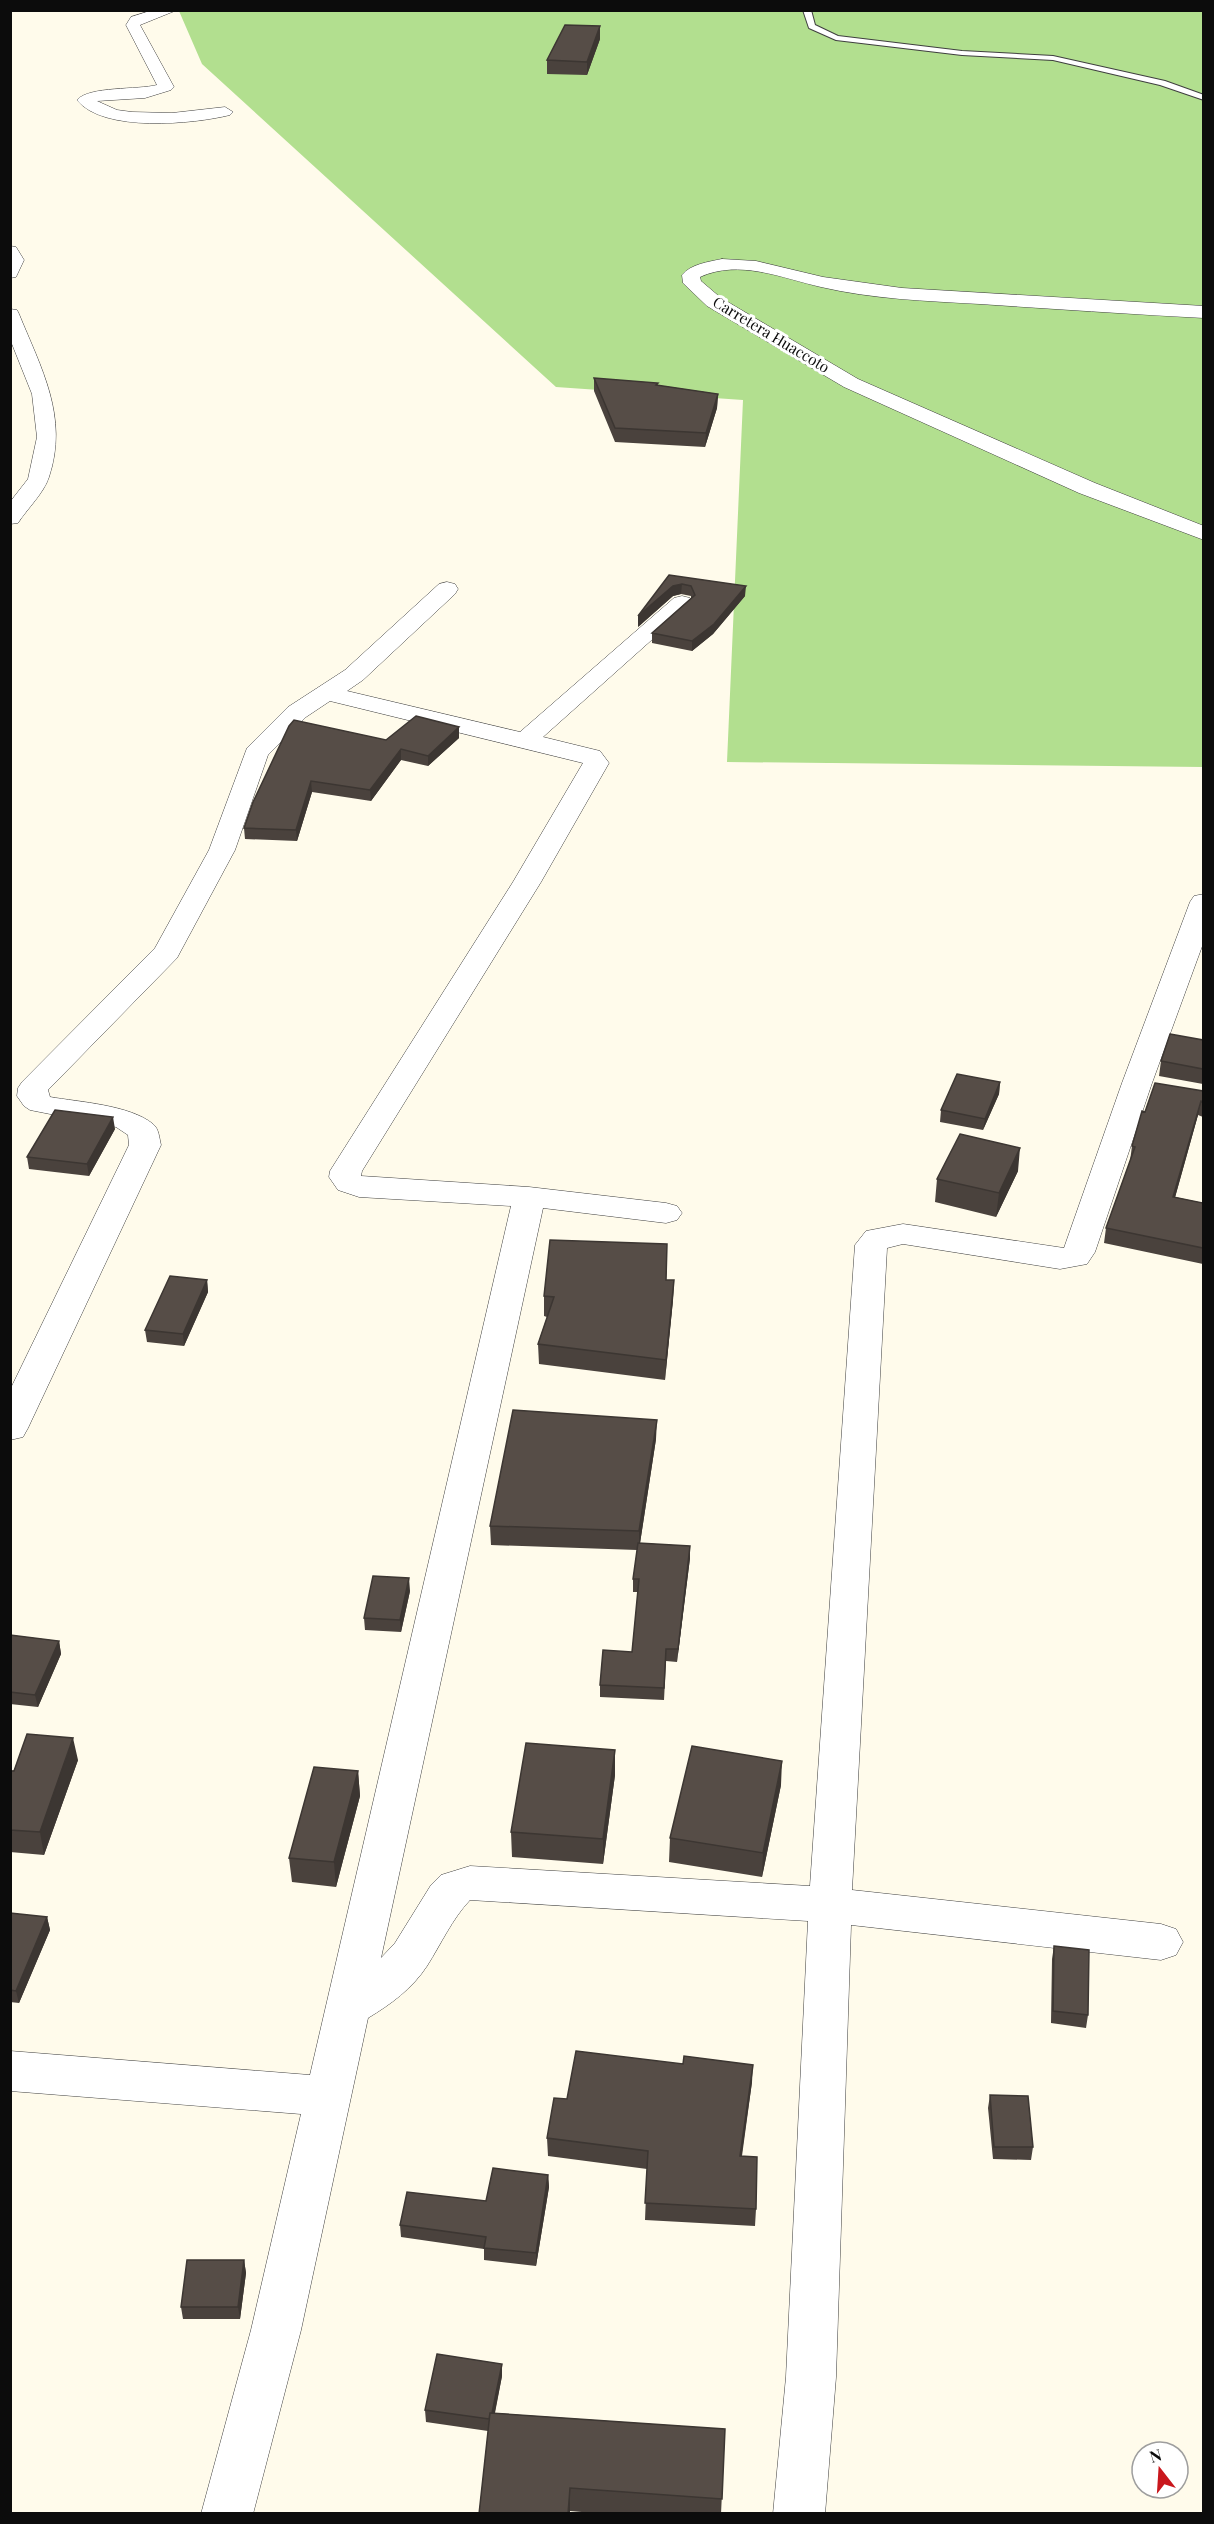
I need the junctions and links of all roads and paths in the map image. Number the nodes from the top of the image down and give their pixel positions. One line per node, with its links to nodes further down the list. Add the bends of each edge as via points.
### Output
1 (170, 10): 4 (street, via 136,20 133,26 166,87 85,100 94,109 139,117)
2 (807, 10): 3 (lane, via 812,26 836,38 962,53 1053,58 1162,83)
3 (1203, 98)
4 (225, 112)
5 (10, 251): 6 (street, via 15,260)
6 (10, 273)
7 (1203, 312): 10 (street, Carretera Huaccoto, via 866,290 744,266 702,268 691,275 692,283 714,302 851,383 1087,488)
8 (10, 314): 9 (street, via 42,394 47,437 38,479)
9 (10, 518)
10 (1203, 534)
11 (447, 589): 13 (street, via 354,675)
12 (682, 603): 14 (street)
13 (326, 693): 14 (street); 16 (street, via 297,712 256,753 222,850 167,952)
14 (524, 741): 17 (street, via 591,756 596,762 527,882 345,1177 359,1186)
15 (1203, 902): 20 (street, via 1153,1086 1075,1257 1060,1259 903,1234 878,1238 871,1245)
16 (22, 1093): 19 (street, via 32,1095 41,1104 125,1120 143,1131 145,1145)
17 (530, 1197): 18 (street); 22 (street)
18 (666, 1213)
19 (10, 1428)
20 (830, 1905): 21 (street); 22 (street, via 470,1883 456,1887 446,1897 410,1956 380,1988); 26 (street, via 811,2378)
21 (1161, 1942)
22 (348, 2007): 24 (street)
23 (10, 2071): 24 (street)
24 (328, 2096): 25 (street, via 276,2330)
25 (227, 2514)
26 (799, 2514)

